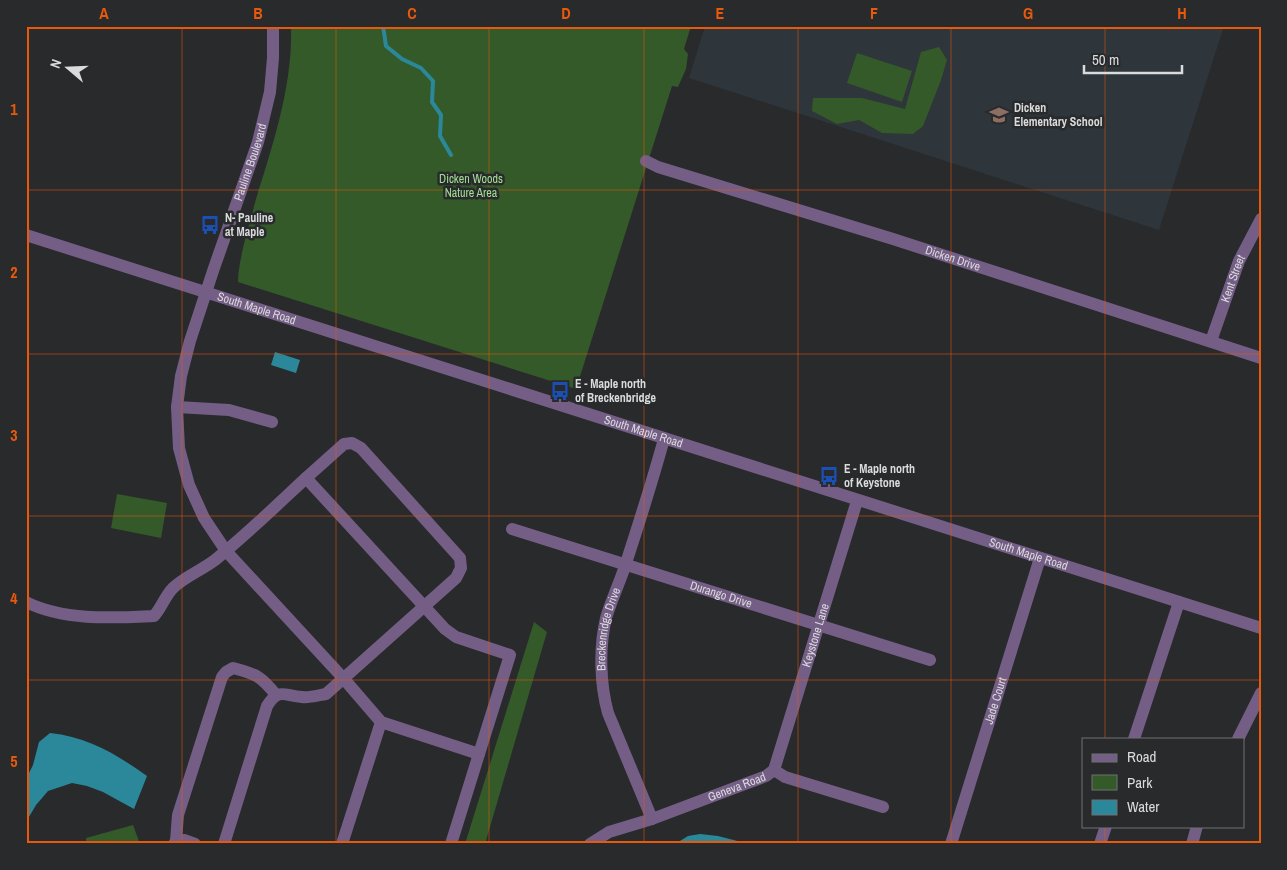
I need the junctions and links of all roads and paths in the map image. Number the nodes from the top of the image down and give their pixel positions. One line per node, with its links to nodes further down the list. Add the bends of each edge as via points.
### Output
1 (274, 26): 5 (street, Pauline Boulevard, via 270,92 258,142)
2 (646, 161): 6 (street, Dicken Drive)
3 (1261, 219): 6 (street, Kent Street, via 1239,260)
4 (26, 235): 5 (street, South Maple Road)
5 (207, 292): 8 (street, Pauline Boulevard, via 181,376); 10 (street, South Maple Road)
6 (1211, 341): 7 (street, Dicken Drive)
7 (1261, 358)
8 (177, 407): 9 (street, via 229,410); 14 (street, Pauline Boulevard, via 179,448 189,486 204,518)
9 (272, 422)
10 (664, 439): 12 (street, South Maple Road); 16 (street, Breckenridge Drive)
11 (306, 478): 14 (street); 19 (street); 19 (street, via 344,444 352,442 361,448 460,558 461,568 456,578)
12 (857, 501): 15 (street, South Maple Road); 20 (street, Keystone Lane)
13 (512, 528): 16 (street, Durango Drive)
14 (226, 551): 17 (street, via 175,586 154,616 66,614 42,610); 23 (street, Pauline Boulevard)
15 (1040, 558): 18 (street, South Maple Road); 41 (street, Jade Court)
16 (626, 564): 20 (street, Durango Drive); 32 (street, Breckenridge Drive, via 606,617 602,676 604,699)
17 (26, 602)
18 (1178, 602): 21 (street, South Maple Road); 27 (street)
19 (424, 606): 23 (street); 29 (street, via 444,629 456,637 510,655)
20 (818, 625): 22 (street, Durango Drive); 30 (street, Keystone Lane)
21 (1261, 628)
22 (930, 660)
23 (344, 679): 25 (street, via 326,694 303,698 283,693); 26 (street, Pauline Boulevard)
24 (1261, 693): 28 (street)
25 (276, 695): 35 (street, via 256,675 233,668 222,677 178,815); 37 (street, via 267,706)
26 (381, 722): 29 (street); 38 (street)
27 (1134, 738)
28 (1238, 738)
29 (479, 754): 39 (street)
30 (774, 770): 31 (street, Geneva Road, via 785,777); 32 (street, Geneva Road, via 766,776)
31 (883, 807)
32 (652, 819): 40 (street, Geneva Road, via 609,832)
33 (1105, 828): 42 (street)
34 (1196, 828): 43 (street)
35 (175, 842): 36 (street, via 184,840)
36 (195, 844)
37 (224, 844)
38 (342, 844)
39 (451, 844)
40 (590, 844)
41 (951, 844)
42 (1100, 844)
43 (1192, 844)

